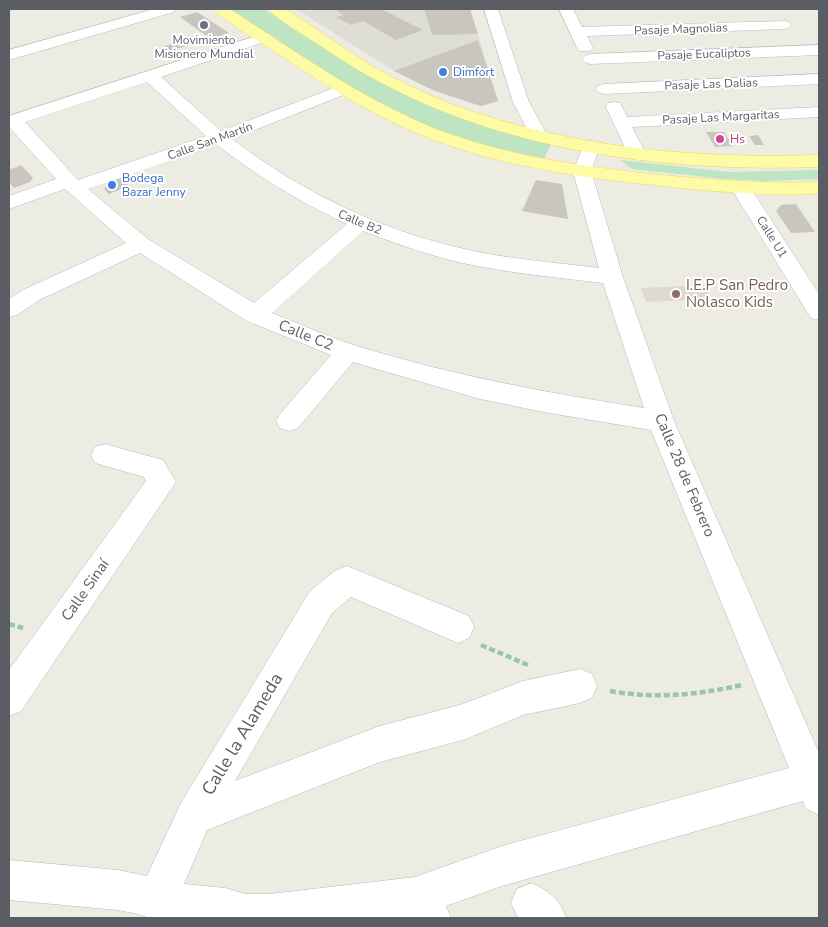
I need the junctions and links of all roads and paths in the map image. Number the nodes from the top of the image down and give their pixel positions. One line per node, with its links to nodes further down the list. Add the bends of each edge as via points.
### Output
1 (169, 9): 11 (street)
2 (220, 9): 9 (main road)
3 (274, 9): 20 (main road, via 399,87 467,115)
4 (492, 9): 20 (street, via 520,102)
5 (566, 9): 8 (street)
6 (768, 9): 7 (street)
7 (784, 25): 8 (street, Pasaje Magnolias); 10 (street)
8 (577, 32): 12 (street)
9 (265, 37): 13 (street); 15 (main road)
10 (816, 53): 12 (street, Pasaje Eucaliptos)
11 (9, 55)
12 (590, 59): 16 (street)
13 (149, 75): 18 (street); 21 (street, Calle B2)
14 (819, 80): 16 (street, Pasaje Las Dalias)
15 (345, 89): 21 (street, Calle San Martín); 25 (main road, via 377,108 442,137 533,162)
16 (604, 89): 19 (street)
17 (819, 112): 19 (street, Pasaje Las Margaritas)
18 (11, 121): 26 (street, Calle C2)
19 (622, 122): 23 (street)
20 (538, 135): 22 (main road)
21 (219, 138): 26 (street, Calle San Martín, via 120,173); 30 (street, Calle B2, via 283,182)
22 (591, 146): 23 (main road); 25 (street)
23 (638, 154): 24 (main road, via 734,162)
24 (819, 161)
25 (582, 171): 27 (main road); 32 (street, Calle 28 de Febrero)
26 (71, 184): 29 (street, Calle San Martín); 31 (street, Calle C2)
27 (741, 188): 28 (main road); 34 (street, Calle U1)
28 (819, 188)
29 (9, 203)
30 (360, 223): 32 (street, Calle B2, via 410,242 460,255); 35 (street)
31 (141, 244): 33 (street, via 31,295); 35 (street, Calle C2)
32 (612, 277): 38 (street, Calle 28 de Febrero)
33 (9, 309)
34 (819, 312)
35 (255, 315): 36 (street, Calle C2)
36 (348, 352): 37 (street); 38 (street, Calle C2, via 480,389)
37 (288, 421)
38 (661, 422): 41 (street, Calle 28 de Febrero)
39 (105, 455): 43 (street, Calle Sinaí, via 153,468 162,482)
40 (466, 634): 42 (path); 45 (street, Calle la Alameda, via 347,580 321,602)
41 (771, 681): 42 (path, via 673,697 635,696); 44 (street, Calle 28 de Febrero)
42 (580, 686): 45 (street, via 523,698 463,722 380,744)
43 (9, 699)
44 (816, 788): 48 (street, via 502,866)
45 (194, 816): 47 (street, Calle la Alameda)
46 (9, 880): 47 (street, via 118,890)
47 (156, 900): 48 (street, via 225,908 246,914)
48 (423, 908)

